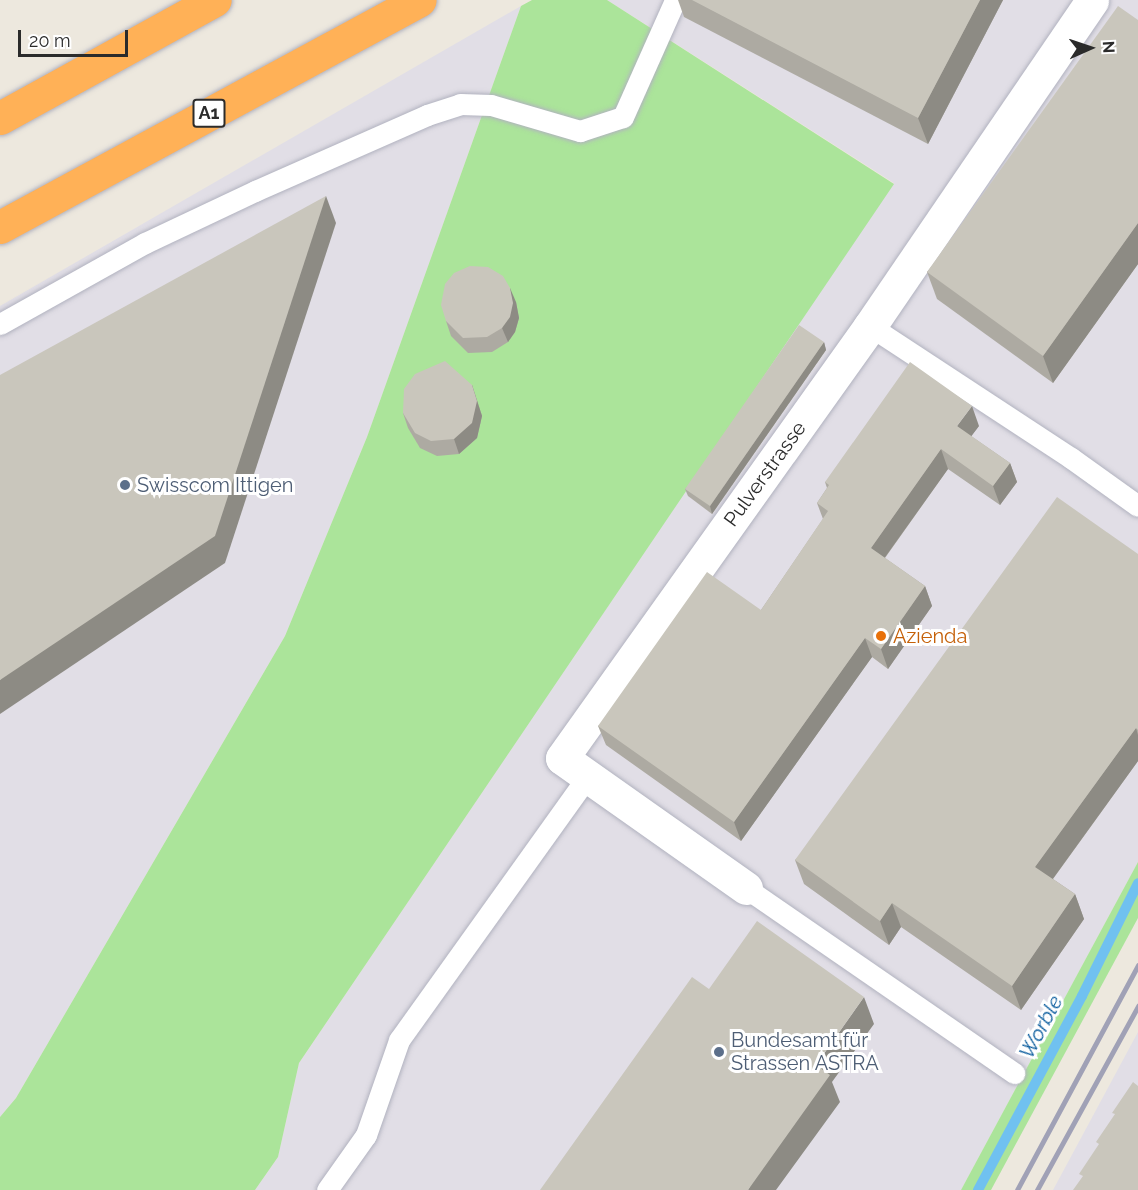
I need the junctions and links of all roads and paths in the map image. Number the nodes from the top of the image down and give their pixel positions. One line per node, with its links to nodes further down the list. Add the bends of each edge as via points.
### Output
1 (215, 0): 5 (highway)
2 (419, 0): 6 (highway, A1)
3 (675, 0): 7 (lane, via 623,117 580,131 491,105 460,104 365,141 190,221)
4 (1092, 0): 8 (street, Pulverstrasse)
5 (0, 118)
6 (0, 227)
7 (0, 324)
8 (870, 326): 9 (lane); 10 (street, Pulverstrasse, via 561,758)
9 (1138, 506)
10 (588, 776): 11 (street, Pulverstrasse); 13 (lane, via 399,1040 366,1135)
11 (746, 888): 12 (lane)
12 (1014, 1073)
13 (327, 1190)

